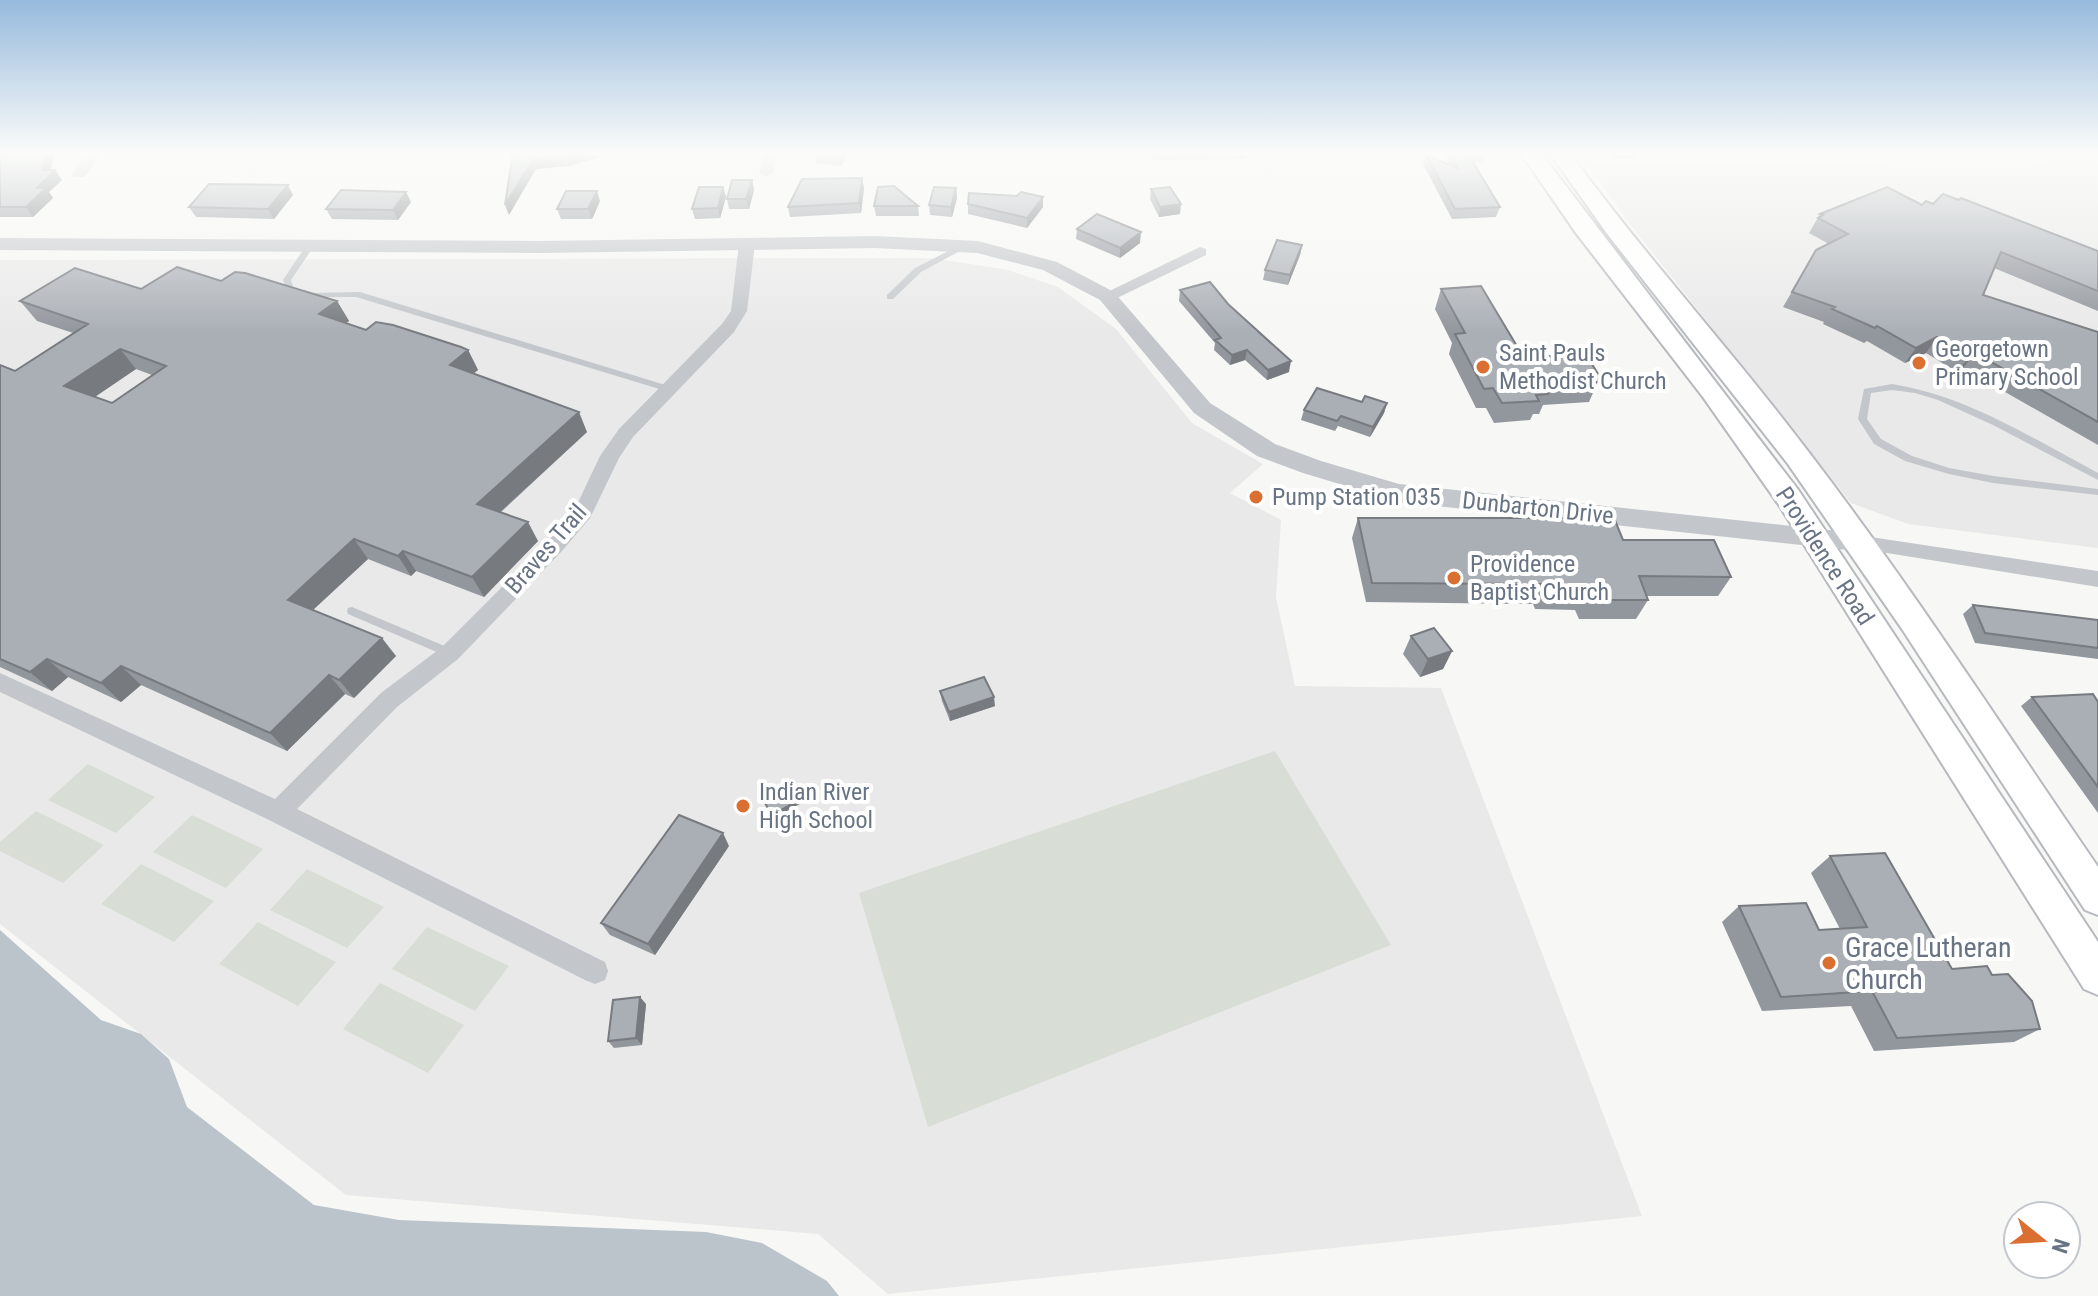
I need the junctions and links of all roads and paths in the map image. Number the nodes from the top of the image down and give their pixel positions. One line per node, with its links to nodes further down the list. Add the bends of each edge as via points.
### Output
1 (1573, 212): 13 (main road, Providence Road, via 1712,391)
2 (1603, 212): 14 (main road, Providence Road, via 1760,407)
3 (747, 244): 5 (street, Dunbarton Drive); 6 (street, Dunbarton Drive); 10 (street, Braves Trail, via 739,311)
4 (3, 246): 5 (street, Dunbarton Drive)
5 (310, 246): 10 (lane, via 287,280 291,291 357,294)
6 (966, 246): 8 (street, Dunbarton Drive, via 1050,266); 9 (lane, via 918,270)
7 (1200, 252): 8 (street)
8 (1107, 296): 13 (street, Dunbarton Drive, via 1202,408 1266,450 1312,467 1399,493)
9 (890, 297)
10 (669, 389): 17 (street, Braves Trail, via 610,456 583,513)
11 (2098, 477): 12 (lane, via 1952,402 1922,392 1890,387 1867,391 1860,405 1873,438 1917,464)
12 (2098, 492)
13 (1814, 538): 14 (street, Dunbarton Drive); 22 (main road, Providence Road)
14 (1857, 542): 15 (street, Dunbarton Drive); 20 (main road, Providence Road)
15 (2098, 579)
16 (352, 611): 17 (lane)
17 (450, 653): 19 (street, Braves Trail, via 389,700)
18 (0, 682): 19 (street)
19 (278, 812): 21 (street)
20 (2098, 898)
21 (595, 971)
22 (2098, 976)

